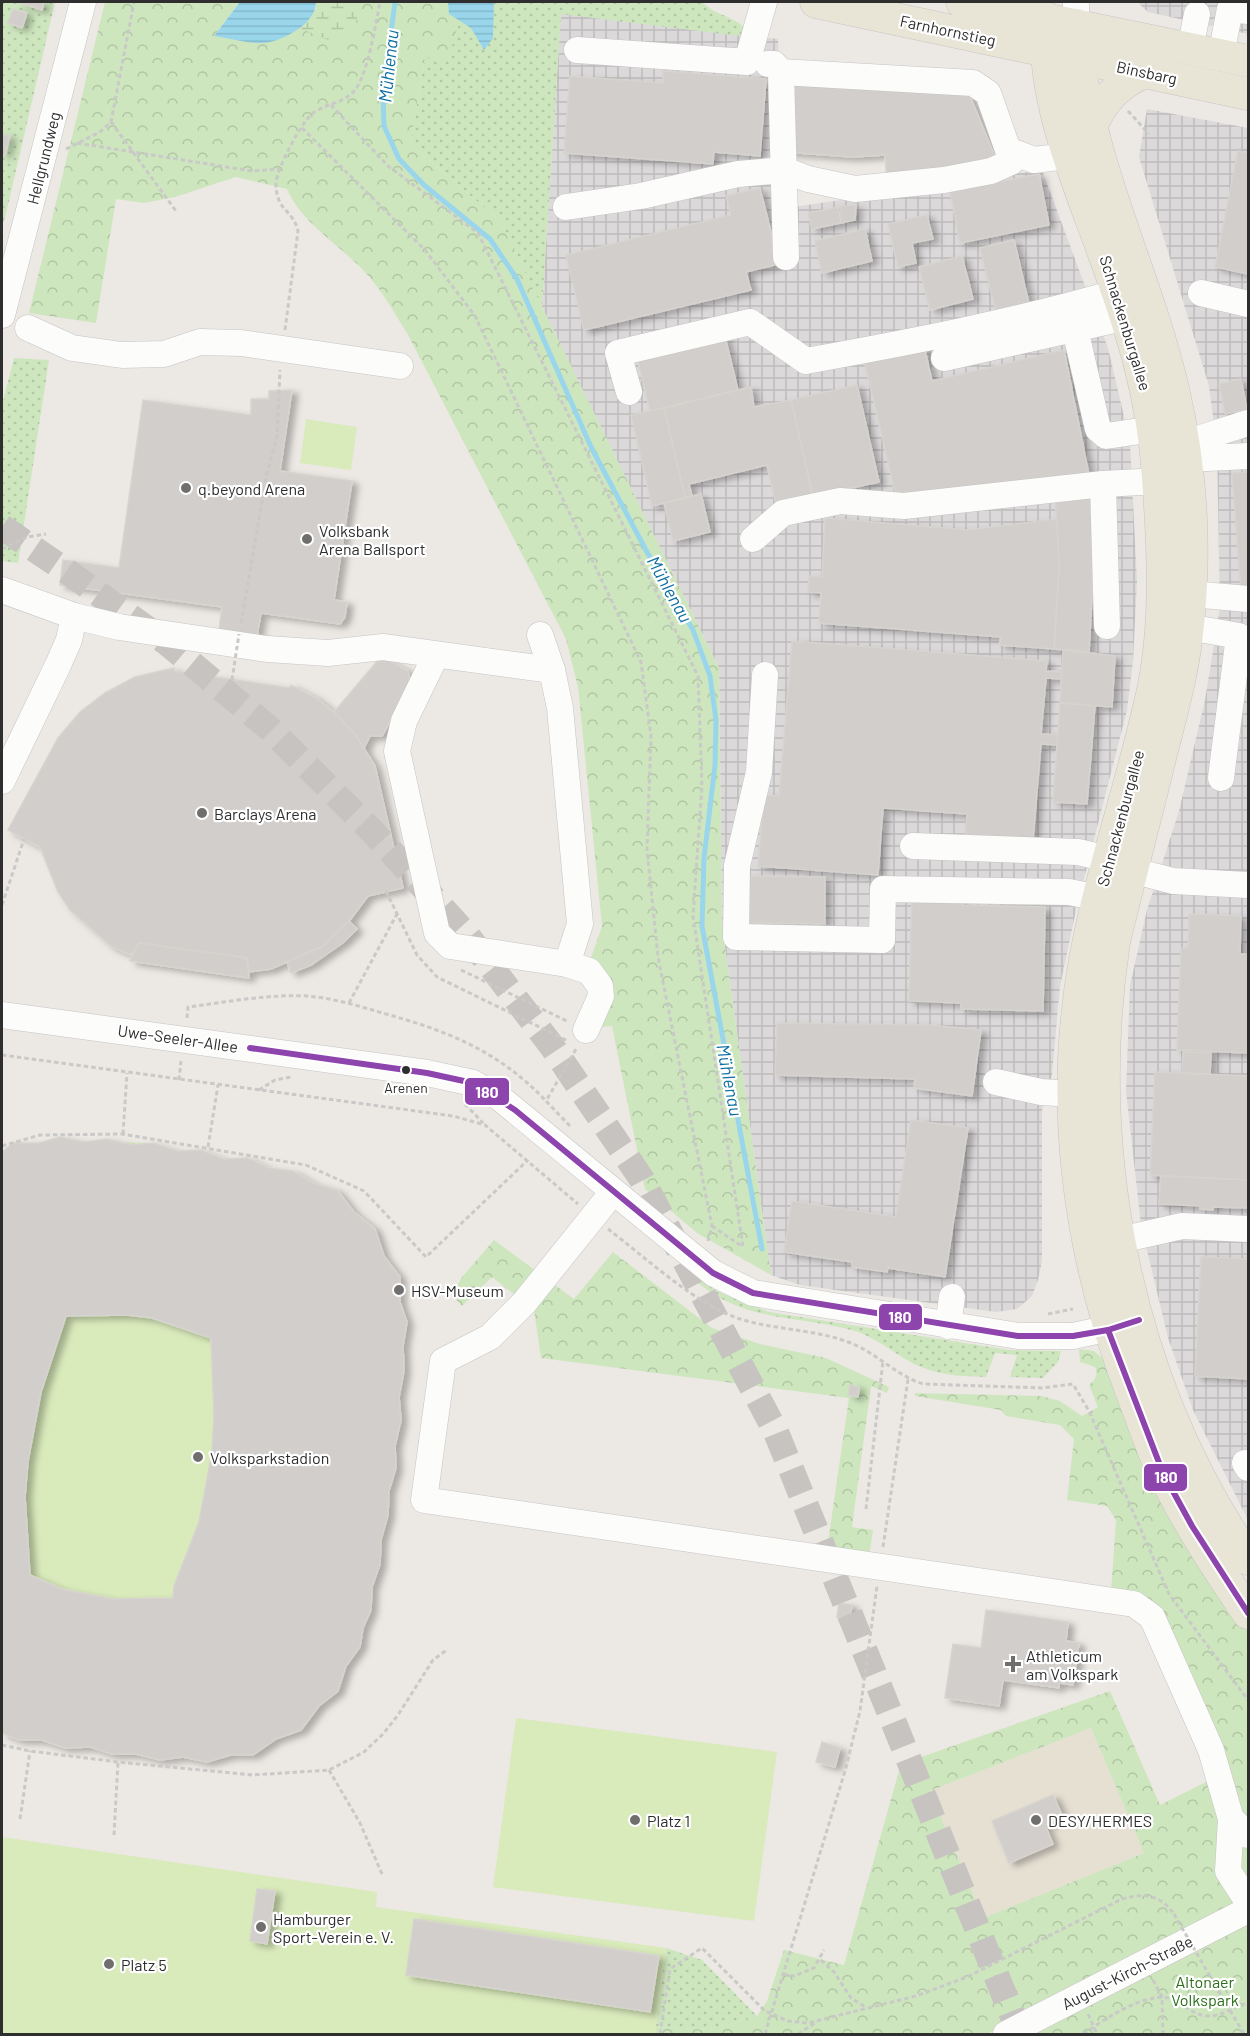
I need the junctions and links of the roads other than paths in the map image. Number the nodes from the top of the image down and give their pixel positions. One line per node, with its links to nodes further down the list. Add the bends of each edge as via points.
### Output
1 (83, 2): 27 (street, Hellgrundweg)
2 (764, 2): 14 (street)
3 (816, 2): 11 (main road, Farnhornstieg)
4 (962, 2): 5 (main road, Farnhornstieg)
5 (1046, 10): 7 (main road, Binsbarg); 11 (main road, Schnackenburgallee)
6 (1248, 11): 13 (street, via 1230,9)
7 (1076, 13): 9 (main road, Binsbarg); 12 (main road, Schnackenburgallee)
8 (1197, 14): 9 (street)
9 (1190, 49): 13 (main road, Binsbarg)
10 (576, 50): 14 (street)
11 (1045, 51): 12 (main road, Binsbarg); 20 (main road, Schnackenburgallee)
12 (1077, 58): 16 (main road, Binsbarg); 18 (main road, Schnackenburgallee)
13 (1235, 58)
14 (747, 62): 15 (street, via 774,64)
15 (781, 72): 19 (street, via 973,83 988,93 1008,150); 21 (street)
16 (1144, 72): 17 (main road, Binsbarg); 18 (main road, via 1110,93)
17 (1248, 94)
18 (1090, 129): 36 (main road, Schnackenburgallee, via 1166,365)
19 (1018, 154): 20 (street, via 1034,160); 21 (street, via 1011,162 990,171 855,189)
20 (1067, 156): 26 (main road, Schnackenburgallee)
21 (784, 170): 22 (street, via 738,174 641,196); 23 (street)
22 (566, 207)
23 (786, 257)
24 (1202, 293): 25 (street)
25 (1248, 304)
26 (1123, 305): 29 (street); 32 (street, via 1064,308 806,361 750,322 618,353); 34 (main road, Schnackenburgallee, via 1143,367)
27 (2, 315)
28 (2, 322): 31 (street, via 127,343 182,348 200,342 241,343)
29 (1075, 329): 30 (street); 34 (street, via 1098,429 1106,436)
30 (944, 358)
31 (400, 366)
32 (629, 392)
33 (1248, 423): 36 (street)
34 (1154, 429): 37 (main road, Schnackenburgallee)
35 (1248, 456): 36 (street)
36 (1187, 460): 37 (street); 41 (main road, Schnackenburgallee)
37 (1159, 480): 38 (street); 54 (main road, Schnackenburgallee, via 1159,650)
38 (1102, 484): 39 (street, via 904,506 840,501 783,513); 44 (street)
39 (753, 539)
40 (2, 590): 43 (street)
41 (1191, 594): 42 (street); 45 (main road, Schnackenburgallee)
42 (1248, 599)
43 (74, 616): 48 (street, via 119,627 328,653 383,647); 52 (street, via 65,648)
44 (1107, 626)
45 (1188, 627): 47 (street); 54 (main road, Schnackenburgallee, via 1177,690)
46 (540, 635): 49 (street)
47 (1244, 637): 51 (street)
48 (436, 655): 49 (street); 57 (street, via 404,721 397,751 436,933 450,946)
49 (552, 670): 57 (street, via 560,708 580,924)
50 (765, 675): 56 (street, via 759,772 737,866 736,937 882,940 883,889 1069,892)
51 (1221, 778)
52 (2, 781)
53 (913, 846): 54 (street, via 1078,852)
54 (1120, 864): 55 (street, via 1173,881); 56 (main road, Schnackenburgallee); 64 (main road, Schnackenburgallee, via 1102,1069 1107,1154)
55 (1248, 885)
56 (1099, 897): 61 (main road, Schnackenburgallee, via 1075,1029)
57 (567, 964): 59 (street, via 589,971 600,987 598,1007)
58 (2, 1015): 62 (street, Uwe-Seeler-Allee, via 427,1073 473,1083 500,1098)
59 (586, 1030)
60 (996, 1082): 61 (street)
61 (1073, 1094): 68 (main road, Schnackenburgallee, via 1077,1183 1090,1260)
62 (613, 1192): 67 (street, Uwe-Seeler-Allee, via 713,1273 742,1289 782,1300); 71 (street, via 524,1303 490,1337 443,1361 424,1500 1134,1604 1152,1617 1212,1750)
63 (1248, 1229): 64 (street, via 1182,1226)
64 (1120, 1240): 66 (main road, Schnackenburgallee)
65 (952, 1297): 67 (street)
66 (1140, 1320): 68 (street, Uwe-Seeler-Allee); 69 (main road, Schnackenburgallee, via 1166,1408 1184,1449 1207,1496)
67 (948, 1326): 68 (street, Uwe-Seeler-Allee, via 1029,1336 1073,1336)
68 (1108, 1330): 70 (main road, Schnackenburgallee, via 1163,1473)
69 (1248, 1559)
70 (1248, 1613)
71 (1240, 1827): 72 (street, via 1228,1871)
72 (1248, 1902)
73 (1248, 1911): 74 (street, August-Kirch-Straße)
74 (1006, 2034)

